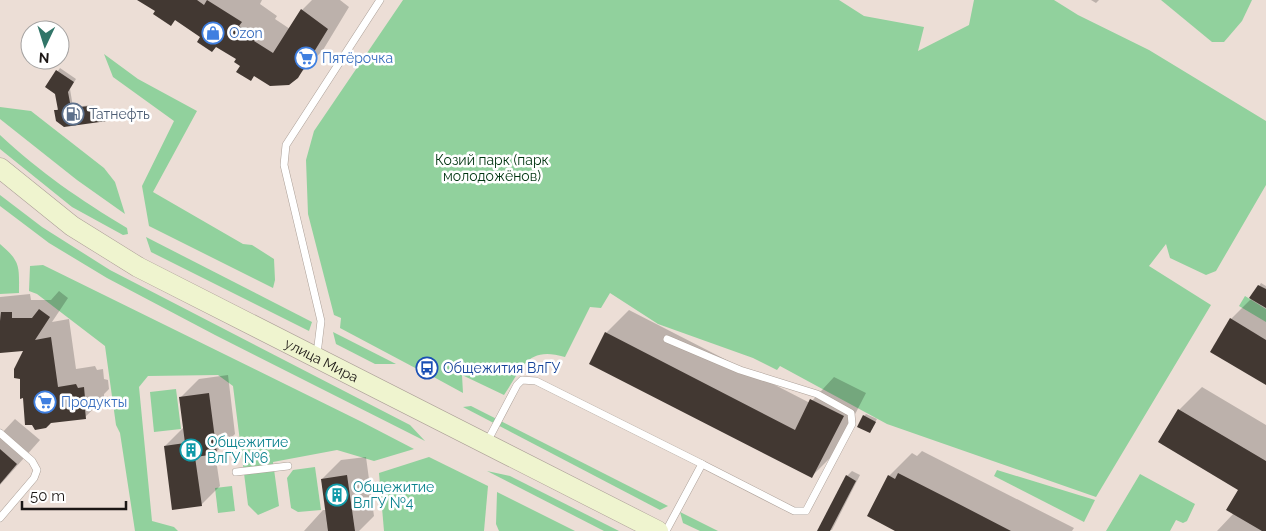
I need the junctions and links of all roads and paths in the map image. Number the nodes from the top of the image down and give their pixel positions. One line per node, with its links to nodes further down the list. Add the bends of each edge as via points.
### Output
1 (380, 0): 4 (lane, via 286,144 283,154 320,321)
2 (0, 168): 4 (main road, улица Мира, via 72,226 138,267)
3 (668, 339): 7 (lane, via 740,370 817,394 851,413 852,424 806,511 794,511)
4 (317, 358): 6 (main road, улица Мира)
5 (0, 434): 10 (lane, via 32,461 37,470 34,478)
6 (486, 444): 7 (lane, via 517,385 529,379); 11 (main road, улица Мира)
7 (702, 464): 12 (lane)
8 (288, 466): 9 (lane)
9 (236, 472)
10 (0, 518)
11 (658, 531)
12 (666, 531)

